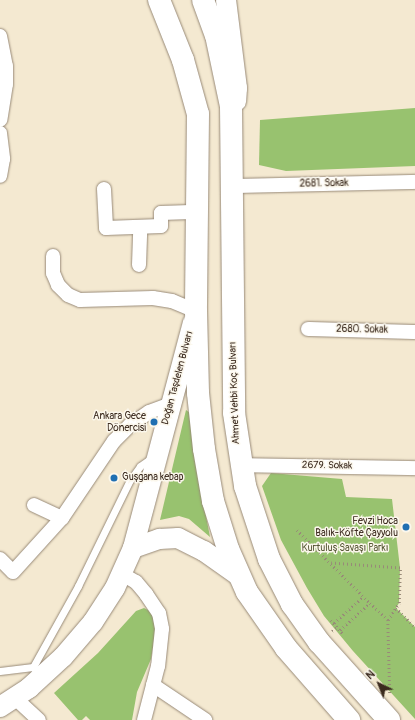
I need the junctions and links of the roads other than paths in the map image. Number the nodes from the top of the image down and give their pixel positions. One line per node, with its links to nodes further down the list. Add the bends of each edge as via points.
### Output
1 (159, 0): 12 (main road, Doğan Taşdelen Bulvarı, via 183,60 198,114)
2 (203, 0): 6 (main road, via 220,51)
3 (226, 0): 6 (street, via 237,88)
4 (0, 36): 5 (street, via 6,66 6,84)
5 (0, 120)
6 (232, 121): 10 (main road)
7 (0, 133): 8 (street, via 3,159)
8 (0, 176)
9 (415, 182): 10 (street, 2681. Sokak)
10 (232, 186): 21 (main road, Ahmet Vehbi Koç Bulvarı, via 234,413)
11 (104, 189): 13 (street, via 106,228)
12 (198, 212): 13 (street, via 161,214 161,226); 16 (main road, Doğan Taşdelen Bulvarı)
13 (140, 227): 15 (street)
14 (53, 256): 16 (street, via 53,273 58,285 68,295 80,300 153,298 172,301)
15 (139, 265)
16 (196, 310): 19 (street, Doğan Taşdelen Bulvarı); 28 (main road, via 200,412 208,478 224,538)
17 (308, 329): 18 (street, 2680. Sokak)
18 (415, 332)
19 (171, 404): 20 (street, Doğan Taşdelen Bulvarı); 24 (street, via 149,412 130,425 114,441)
20 (158, 454): 25 (street, Doğan Taşdelen Bulvarı); 30 (lane, via 146,460 130,480)
21 (240, 465): 22 (street, 2679. Sokak); 37 (main road, Ahmet Vehbi Koç Bulvarı, via 265,549 292,604 319,642)
22 (415, 468)
23 (34, 505): 24 (street)
24 (62, 518): 26 (street, via 13,572)
25 (133, 548): 27 (street, Doğan Taşdelen Bulvarı); 28 (street, via 159,539 178,538 200,548)
26 (0, 559)
27 (122, 574): 30 (street, Doğan Taşdelen Bulvarı, via 93,622); 31 (street, via 136,582 159,613 161,646)
28 (238, 576): 36 (main road, via 274,633)
29 (0, 671): 30 (lane)
30 (37, 672): 32 (street, Doğan Taşdelen Bulvarı)
31 (153, 685): 34 (street); 35 (street)
32 (7, 702): 33 (street)
33 (39, 720)
34 (144, 720)
35 (205, 720)
36 (349, 720)
37 (389, 720)

